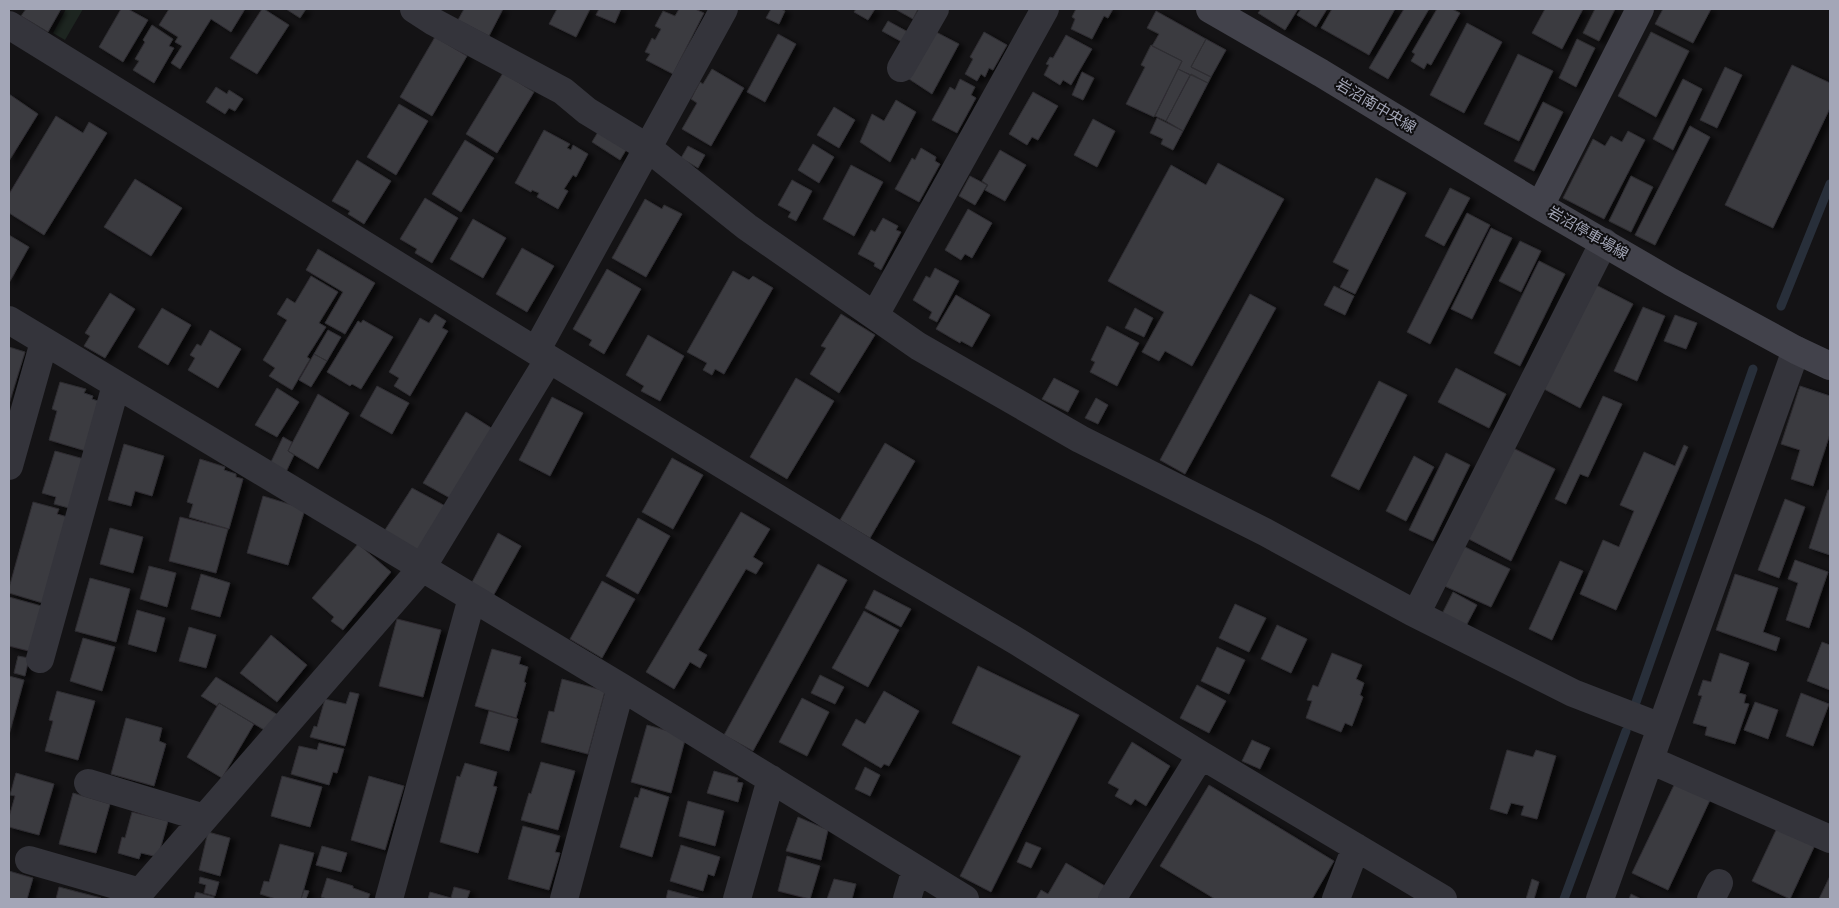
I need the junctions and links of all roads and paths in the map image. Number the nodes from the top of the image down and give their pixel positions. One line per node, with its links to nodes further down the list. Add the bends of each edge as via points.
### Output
1 (414, 9): 9 (street, via 563,91 587,112)
2 (724, 9): 9 (street)
3 (935, 9): 8 (street)
4 (1045, 9): 12 (street)
5 (1210, 9): 10 (main road, 岩沼南中央線)
6 (1640, 9): 10 (main road, 岩沼停車場線)
7 (9, 25): 16 (street)
8 (902, 68)
9 (648, 148): 12 (street, via 747,226); 16 (street)
10 (1540, 206): 11 (main road, 岩沼停車場線)
11 (1604, 242): 15 (main road, 岩沼停車場線); 22 (street)
12 (875, 315): 22 (street, via 918,346 1080,439 1265,532)
13 (9, 320): 14 (street)
14 (44, 342): 18 (street); 19 (street)
15 (1796, 350): 17 (main road, 岩沼停車場線); 25 (street)
16 (542, 355): 20 (street); 26 (street)
17 (1830, 366)
18 (116, 385): 20 (street); 23 (street)
19 (9, 466)
20 (421, 568): 21 (street); 30 (street)
21 (472, 598): 24 (street); 36 (street)
22 (1416, 614): 25 (street, via 1573,693)
23 (40, 659)
24 (621, 687): 28 (street); 37 (street)
25 (1661, 727): 27 (street)
26 (1200, 755): 32 (street); 41 (street)
27 (1650, 760): 31 (street); 44 (street)
28 (771, 779): 34 (street); 38 (street)
29 (88, 783): 30 (street)
30 (204, 818): 35 (street)
31 (1830, 839)
32 (1356, 847): 42 (street); 43 (street)
33 (29, 860): 35 (street)
34 (916, 869): 39 (street); 40 (street)
35 (137, 896)
36 (389, 899)
37 (564, 899)
38 (737, 899)
39 (907, 899)
40 (965, 899)
41 (1112, 899)
42 (1336, 899)
43 (1443, 899)
44 (1600, 899)

